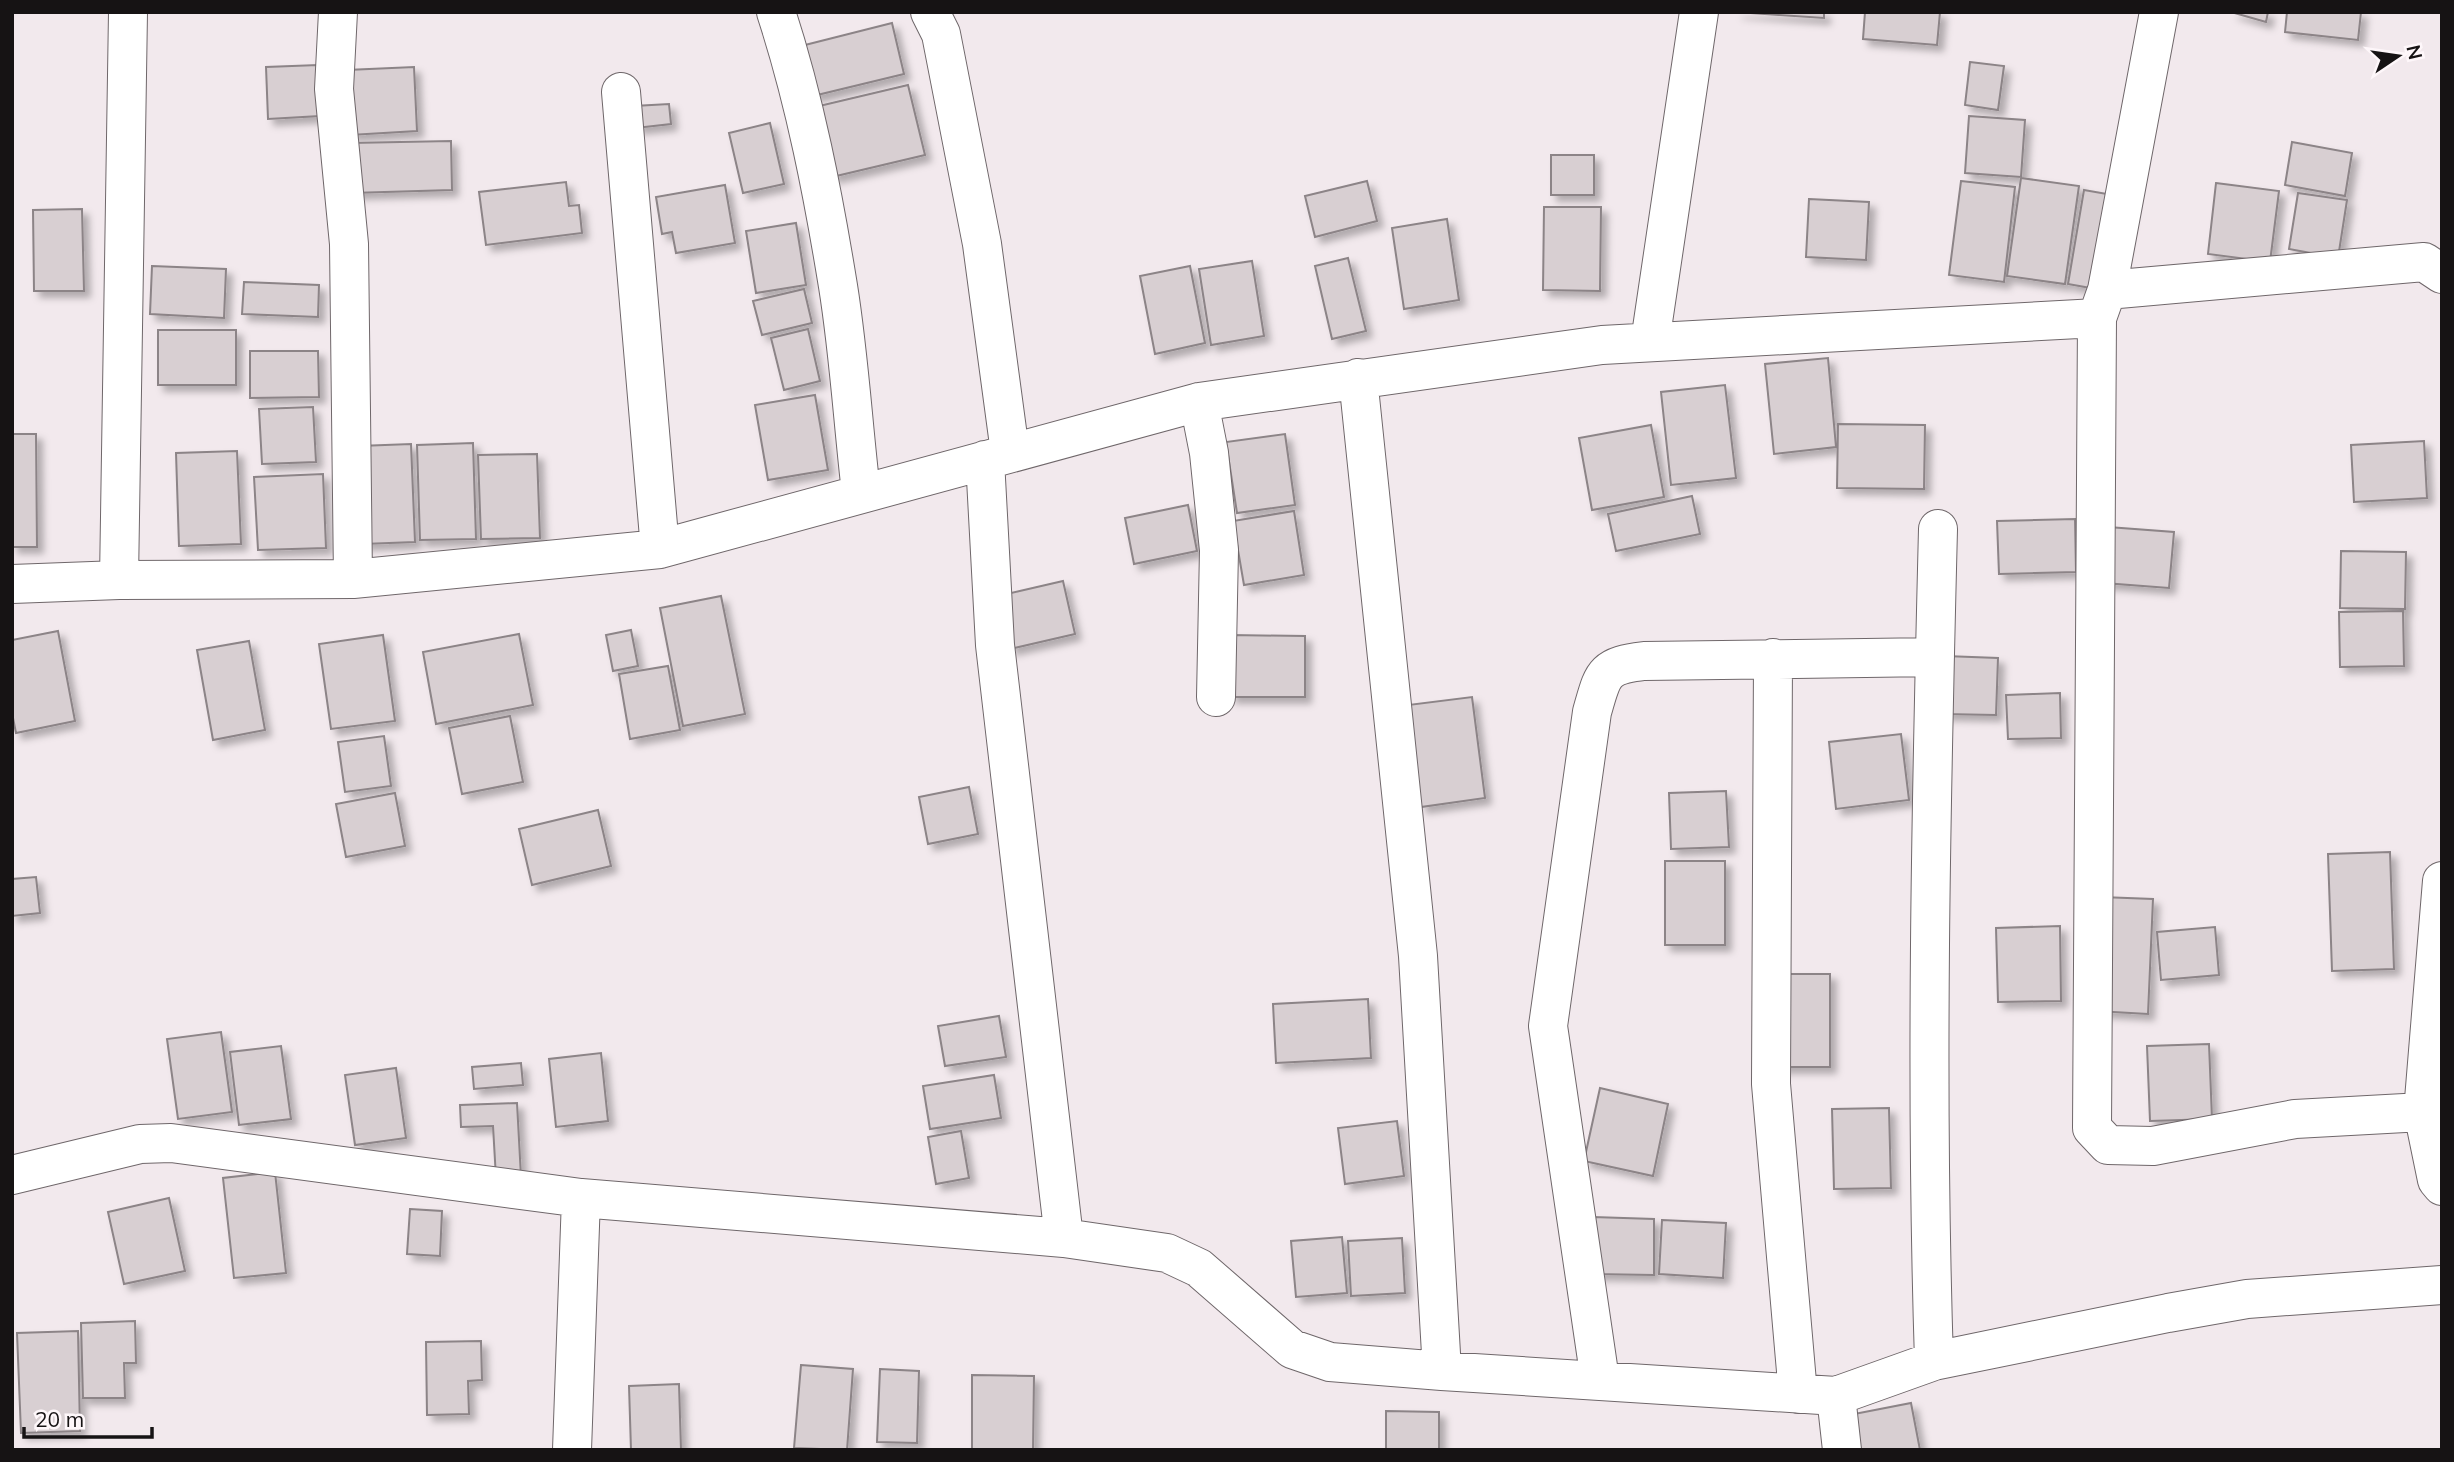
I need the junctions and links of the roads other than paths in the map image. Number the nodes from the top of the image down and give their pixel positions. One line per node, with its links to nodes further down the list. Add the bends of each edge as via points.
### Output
1 (128, 12): 18 (street)
2 (338, 12): 17 (street, via 334,89 349,244)
3 (776, 12): 14 (street, via 816,170 838,288)
4 (930, 12): 13 (street, via 943,47 982,244)
5 (1699, 12): 10 (street)
6 (2159, 12): 9 (street)
7 (621, 92): 16 (street)
8 (2442, 274): 9 (street, via 2424,262)
9 (2102, 304): 10 (street); 24 (street, via 2092,1128 2108,1145 2153,1146 2295,1119)
10 (1650, 342): 11 (street)
11 (1358, 378): 12 (street); 31 (street, via 1418,956)
12 (1199, 402): 13 (street); 22 (street, via 1219,550)
13 (997, 456): 14 (street); 28 (street, via 995,645)
14 (861, 492): 16 (street)
15 (1938, 528): 20 (street)
16 (660, 548): 17 (street)
17 (353, 579): 18 (street)
18 (119, 580): 19 (street)
19 (12, 584)
20 (1935, 657): 21 (street); 30 (street, via 1929,1178)
21 (1773, 658): 32 (street, via 1618,664 1601,680 1592,712 1548,1026); 33 (street, via 1771,1084)
22 (1216, 697)
23 (2442, 881): 24 (street)
24 (2423, 1112): 26 (street)
25 (12, 1175): 27 (street, via 140,1144 171,1143)
26 (2442, 1186)
27 (581, 1198): 28 (street); 35 (street)
28 (1064, 1238): 31 (street, via 1167,1253 1199,1268 1292,1349 1330,1362)
29 (2442, 1285): 30 (street, via 2247,1299)
30 (1934, 1361): 34 (street)
31 (1442, 1371): 32 (street)
32 (1600, 1380): 33 (street)
33 (1798, 1394): 34 (street)
34 (1836, 1396): 36 (street)
35 (572, 1450)
36 (1842, 1450)

